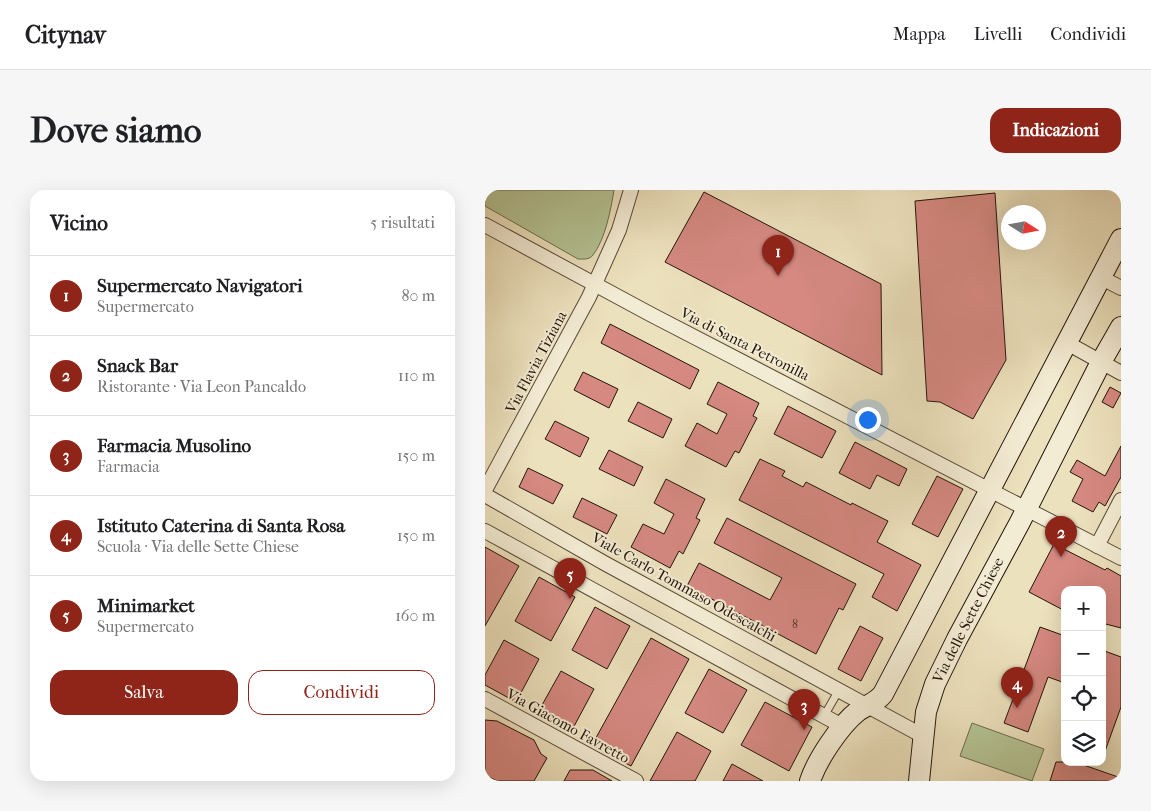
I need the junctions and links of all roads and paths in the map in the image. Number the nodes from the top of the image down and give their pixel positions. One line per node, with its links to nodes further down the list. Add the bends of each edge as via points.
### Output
1 (631, 190): 5 (street, Via Flavia Tiziana, via 619,230)
2 (485, 225): 5 (street, Via di Santa Petronilla)
3 (1121, 238): 4 (main road)
4 (1102, 278): 6 (street); 8 (main road)
5 (595, 284): 11 (street, Via Flavia Tiziana); 12 (street, Via di Santa Petronilla)
6 (1121, 288)
7 (1121, 327): 9 (main road, Via delle Sette Chiese)
8 (1067, 343): 9 (street); 12 (main road)
9 (1101, 362): 10 (street); 15 (main road, Via delle Sette Chiese)
10 (1121, 373)
11 (487, 486)
12 (990, 490): 15 (street); 21 (main road, via 883,694)
13 (485, 495): 19 (street, Viale Carlo Tommaso Odescalchi)
14 (1121, 500): 17 (street)
15 (1026, 509): 17 (street); 24 (main road, Via delle Sette Chiese, via 943,665 927,705)
16 (485, 531): 22 (street)
17 (1097, 546): 18 (street)
18 (1121, 558)
19 (839, 690): 21 (street, Viale Carlo Tommaso Odescalchi); 22 (lane)
20 (485, 699): 25 (street, Via Giacomo Favretto)
21 (868, 706): 23 (main road, via 857,712); 24 (street, Viale Carlo Tommaso Odescalchi)
22 (824, 716): 23 (street)
23 (844, 727): 26 (main road)
24 (923, 736): 27 (main road, Via delle Sette Chiese)
25 (636, 781)
26 (810, 781)
27 (919, 781)

